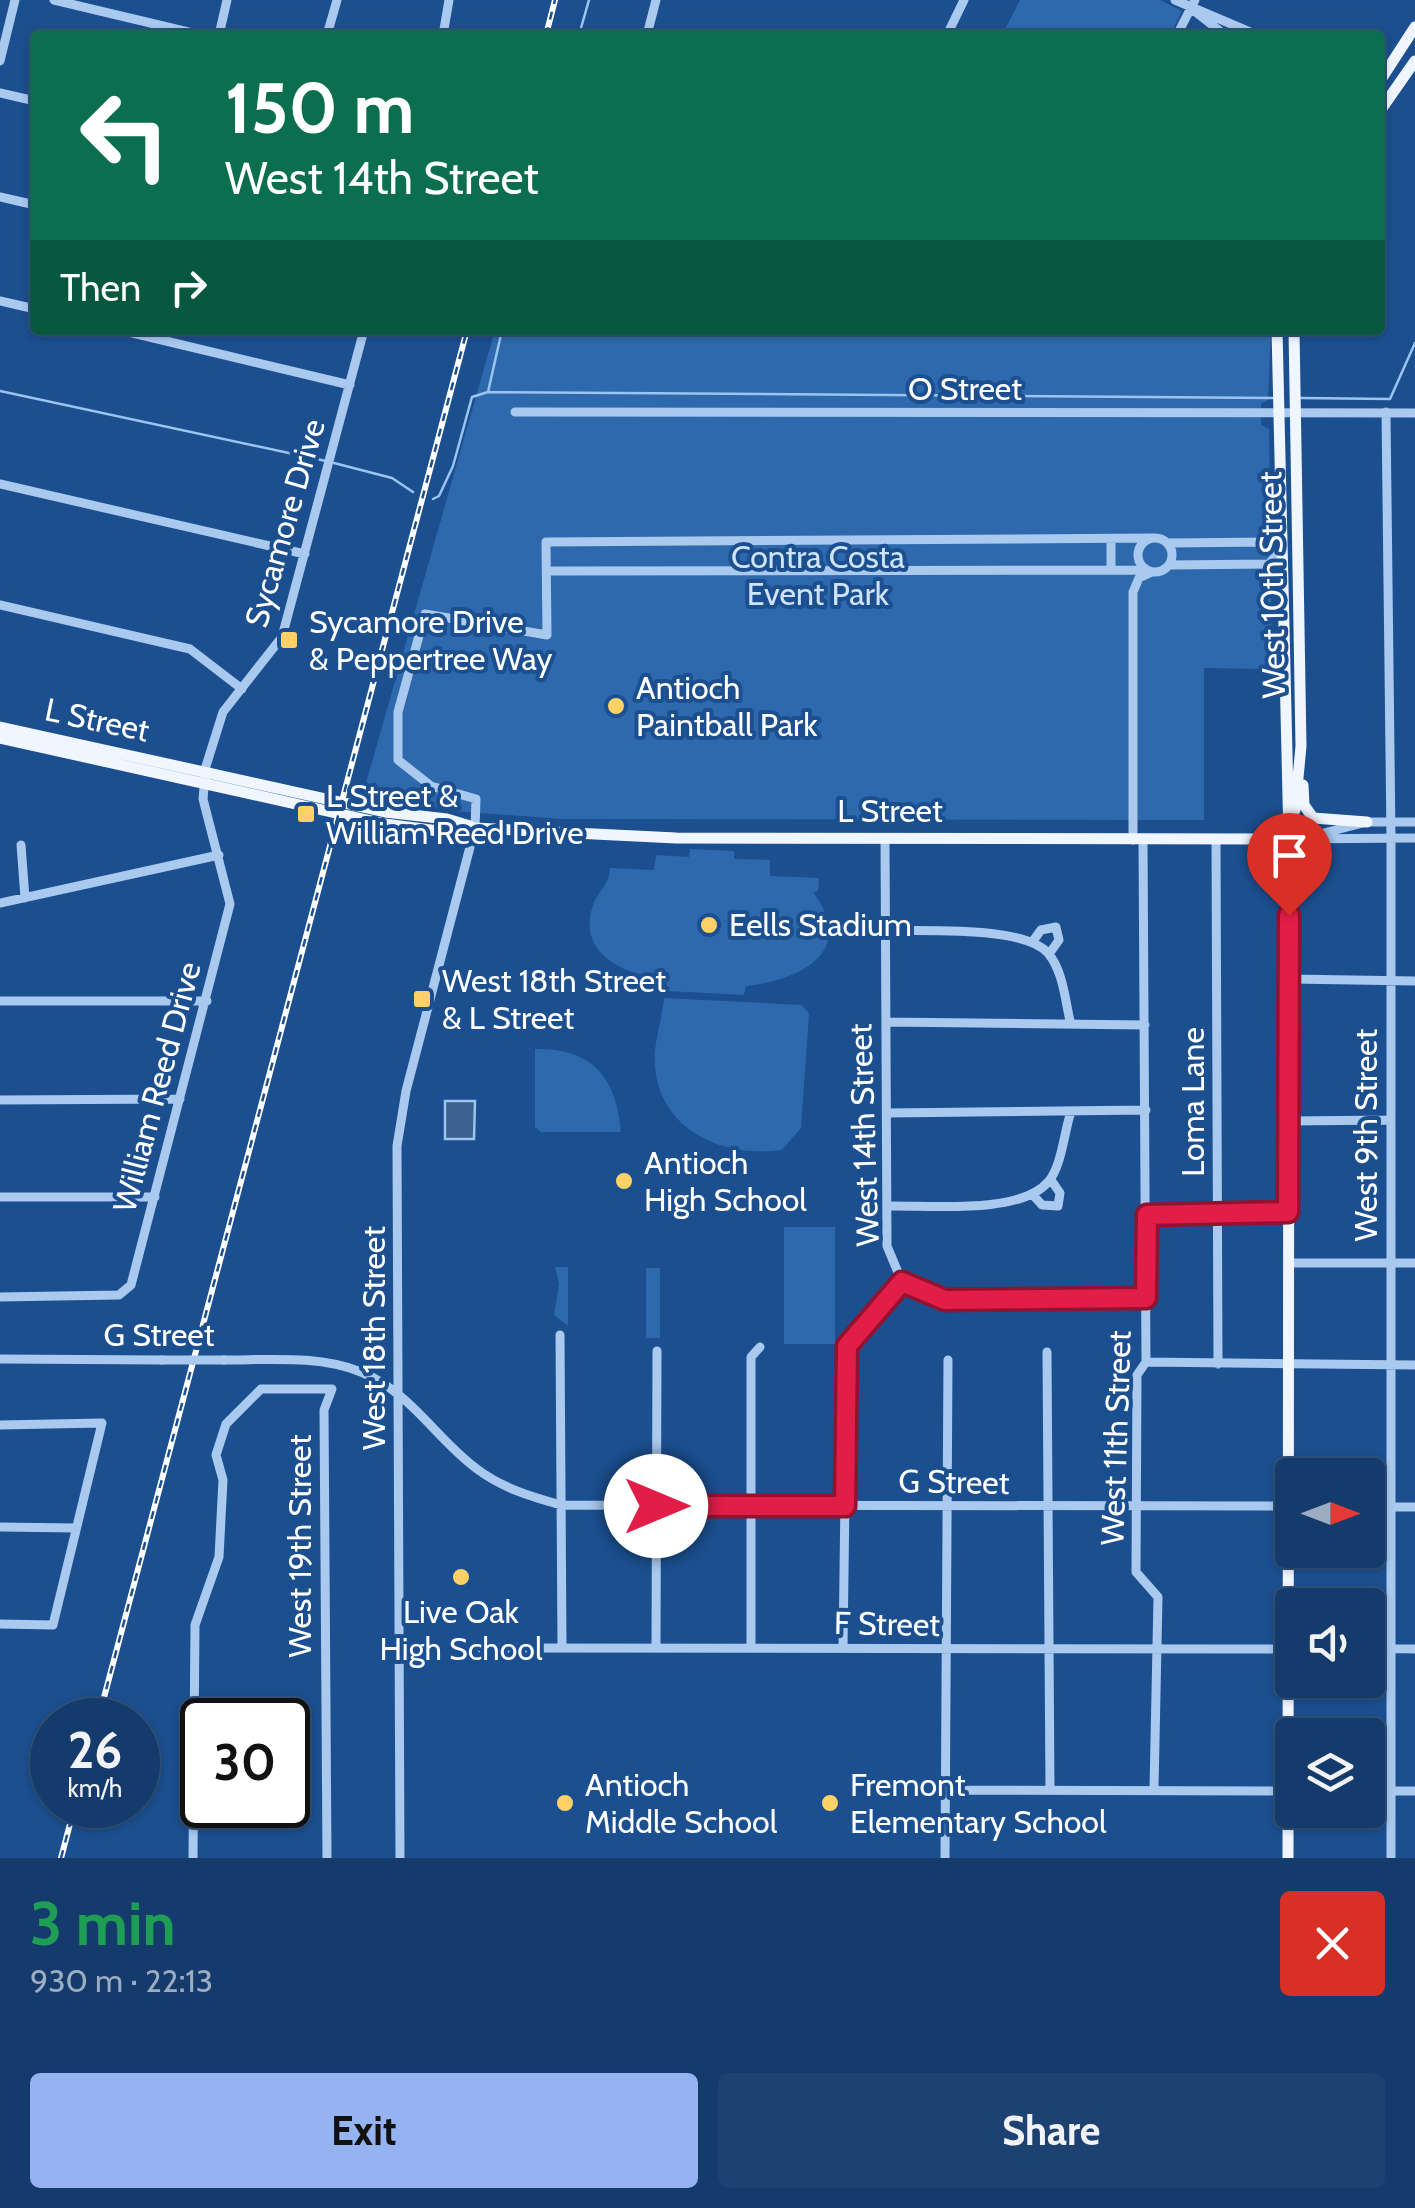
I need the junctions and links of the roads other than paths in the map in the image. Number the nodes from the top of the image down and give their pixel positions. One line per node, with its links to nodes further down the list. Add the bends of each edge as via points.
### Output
1 (15, 0): 22 (street)
2 (54, 0): 11 (street)
3 (122, 0): 11 (street)
4 (228, 0): 14 (street)
5 (337, 0): 15 (street)
6 (448, 0): 16 (street)
7 (656, 0): 17 (street)
8 (964, 0): 18 (street)
9 (1174, 0): 10 (street)
10 (1193, 4): 19 (street); 20 (street); 21 (street)
11 (117, 16): 13 (street)
12 (1415, 27): 24 (main road)
13 (179, 30)
14 (220, 30)
15 (328, 30)
16 (444, 30)
17 (648, 30)
18 (949, 30)
19 (1180, 30)
20 (1220, 30)
21 (1247, 30)
22 (0, 61)
23 (1415, 62): 27 (main road)
24 (1385, 73)
25 (0, 93): 26 (street)
26 (30, 100)
27 (1385, 103)
28 (0, 197): 29 (street)
29 (30, 204)
30 (0, 301): 31 (street)
31 (30, 309)
32 (141, 335): 36 (street)
33 (363, 335): 36 (street, Sycamore Drive)
34 (1278, 335): 40 (main road, West 10th Street)
35 (1294, 335): 41 (main road, West 10th Street)
36 (350, 385): 47 (street, Sycamore Drive)
37 (515, 412): 40 (street, O Street)
38 (1386, 412): 39 (street, O Street); 41 (street, O Street); 60 (street, West 9th Street)
39 (1415, 412)
40 (1280, 414): 41 (street, O Street); 48 (main road, West 10th Street)
41 (1297, 414): 46 (main road, West 10th Street)
42 (0, 484): 47 (street)
43 (1153, 538): 44 (street); 45 (street); 52 (street, via 1138,554)
44 (1111, 539): 50 (street); 51 (street, via 546,542)
45 (1168, 544): 48 (street, via 1268,542); 49 (street)
46 (1300, 553): 48 (street); 57 (main road, West 10th Street)
47 (305, 554): 54 (street, Sycamore Drive, via 282,637)
48 (1280, 554): 49 (street, via 1269,564); 67 (main road, West 10th Street)
49 (1169, 566): 52 (street)
50 (1111, 570): 51 (street); 52 (street)
51 (549, 571): 62 (street, via 547,635 425,614 398,712 398,760 431,786 476,799)
52 (1149, 571): 68 (street, West 11th Street, via 1133,592)
53 (0, 604): 54 (street, via 190,649)
54 (242, 689): 58 (street, Sycamore Drive, via 221,718)
55 (0, 727): 58 (main road, L Street)
56 (0, 738): 58 (main road, L Street)
57 (1301, 746): 59 (main road, via 1308,814); 67 (main road, West 10th Street)
58 (205, 778): 62 (main road, L Street); 71 (street, William Reed Drive, via 203,799)
59 (1367, 822): 60 (street, L Street); 64 (street, L Street)
60 (1391, 822): 61 (street, L Street); 65 (street, West 9th Street)
61 (1415, 822)
62 (476, 828): 63 (main road, L Street, via 676,838); 117 (street, West 18th Street, via 400,1116)
63 (885, 838): 68 (main road, L Street); 74 (street, West 14th Street)
64 (1305, 838): 65 (street, L Street); 67 (street, L Street)
65 (1391, 838): 66 (street, L Street); 78 (street, West 9th Street)
66 (1415, 838)
67 (1289, 839): 69 (main road, L Street); 77 (main road, West 10th Street)
68 (1138, 840): 69 (main road, L Street); 84 (street, West 11th Street)
69 (1216, 840): 98 (street, Loma Lane)
70 (22, 845): 72 (street)
71 (219, 855): 72 (street); 81 (street, William Reed Drive, via 230,904)
72 (26, 898): 73 (street)
73 (0, 903)
74 (885, 930): 75 (street); 83 (street, West 14th Street)
75 (1033, 941): 76 (street); 76 (street, via 1041,930 1056,927 1059,940)
76 (1049, 954): 82 (street)
77 (1290, 979): 78 (street); 91 (main road, West 10th Street)
78 (1391, 980): 79 (street); 90 (street, West 9th Street)
79 (1415, 980)
80 (0, 1001): 81 (street)
81 (206, 1001): 85 (street, William Reed Drive)
82 (1070, 1021): 83 (street); 84 (street)
83 (886, 1022): 88 (street, West 14th Street)
84 (1144, 1025): 87 (street, West 11th Street)
85 (180, 1099): 86 (street); 95 (street, William Reed Drive)
86 (0, 1100)
87 (1146, 1110): 89 (street); 99 (street, West 11th Street)
88 (888, 1114): 89 (street); 96 (street, West 14th Street)
89 (1070, 1114): 92 (street)
90 (1390, 1120): 91 (street); 101 (street, West 9th Street)
91 (1290, 1121): 97 (main road, West 10th Street)
92 (1051, 1180): 93 (street); 93 (street, via 1060,1193 1058,1206 1042,1205)
93 (1033, 1194): 96 (street, via 1022,1201)
94 (0, 1197): 95 (street)
95 (155, 1197): 104 (street, William Reed Drive, via 128,1290)
96 (887, 1206): 103 (street, West 14th Street, via 887,1246)
97 (1288, 1212): 98 (street); 100 (main road, West 10th Street)
98 (1218, 1214): 99 (street); 113 (street, Loma Lane)
99 (1147, 1215): 105 (street, West 11th Street)
100 (1289, 1263): 101 (street); 114 (main road, West 10th Street)
101 (1391, 1263): 102 (street); 115 (street, West 9th Street)
102 (1415, 1263)
103 (902, 1282): 105 (street, via 945,1300); 123 (street, West 14th Street, via 847,1346)
104 (0, 1296)
105 (1146, 1298): 112 (street, West 11th Street)
106 (560, 1334): 120 (street)
107 (760, 1347): 122 (street, via 751,1357)
108 (657, 1351): 121 (street)
109 (1047, 1352): 130 (street)
110 (0, 1359): 117 (street, G Street, bridge, via 340,1365)
111 (948, 1360): 129 (street)
112 (1146, 1362): 113 (street); 124 (street, West 11th Street, via 1137,1375)
113 (1218, 1364): 114 (street)
114 (1290, 1364): 115 (street); 119 (main road, West 10th Street)
115 (1390, 1364): 116 (street); 127 (street, West 9th Street)
116 (1415, 1364)
117 (400, 1394): 120 (street, G Street, via 476,1468 512,1489); 156 (street, West 18th Street)
118 (0, 1425): 132 (street, via 102,1423)
119 (1291, 1458)
120 (562, 1504): 121 (street, G Street); 134 (street)
121 (656, 1506): 122 (street, G Street); 135 (street)
122 (751, 1506): 123 (street, G Street); 137 (street)
123 (845, 1506): 129 (street, G Street); 138 (street, West 14th Street)
124 (1137, 1506): 125 (street, G Street); 130 (street, G Street); 139 (street, West 11th Street, via 1136,1572 1158,1596)
125 (1275, 1506)
126 (1385, 1507): 127 (street)
127 (1390, 1507): 128 (street); 142 (street, West 9th Street)
128 (1415, 1507)
129 (947, 1508): 130 (street, G Street); 145 (street)
130 (1049, 1508): 144 (street)
131 (0, 1527): 132 (street)
132 (76, 1528): 133 (street, via 53,1625)
133 (0, 1624)
134 (562, 1647): 135 (street, F Street); 136 (street, F Street)
135 (656, 1647): 137 (street, F Street)
136 (480, 1648)
137 (751, 1648): 138 (street, F Street)
138 (843, 1648): 145 (street, F Street)
139 (1156, 1648): 140 (street, F Street); 144 (street, F Street); 146 (street, West 11th Street)
140 (1275, 1648)
141 (1385, 1648): 142 (street)
142 (1390, 1648): 143 (street); 151 (street, West 9th Street)
143 (1415, 1648)
144 (1050, 1649): 145 (street, F Street); 148 (street)
145 (946, 1651): 147 (street)
146 (1154, 1789): 148 (street); 149 (street)
147 (945, 1790): 148 (street); 157 (street)
148 (1050, 1790)
149 (1275, 1791)
150 (1385, 1791): 151 (street)
151 (1390, 1791): 152 (street); 159 (street, West 9th Street)
152 (1415, 1791)
153 (1289, 1828): 158 (main road, West 10th Street)
154 (193, 1858): 155 (street, West 19th Street, via 195,1625 220,1557 223,1480 216,1455 226,1424 261,1389 332,1389 324,1410)
155 (327, 1858)
156 (400, 1858)
157 (945, 1858)
158 (1288, 1858)
159 (1391, 1858)

